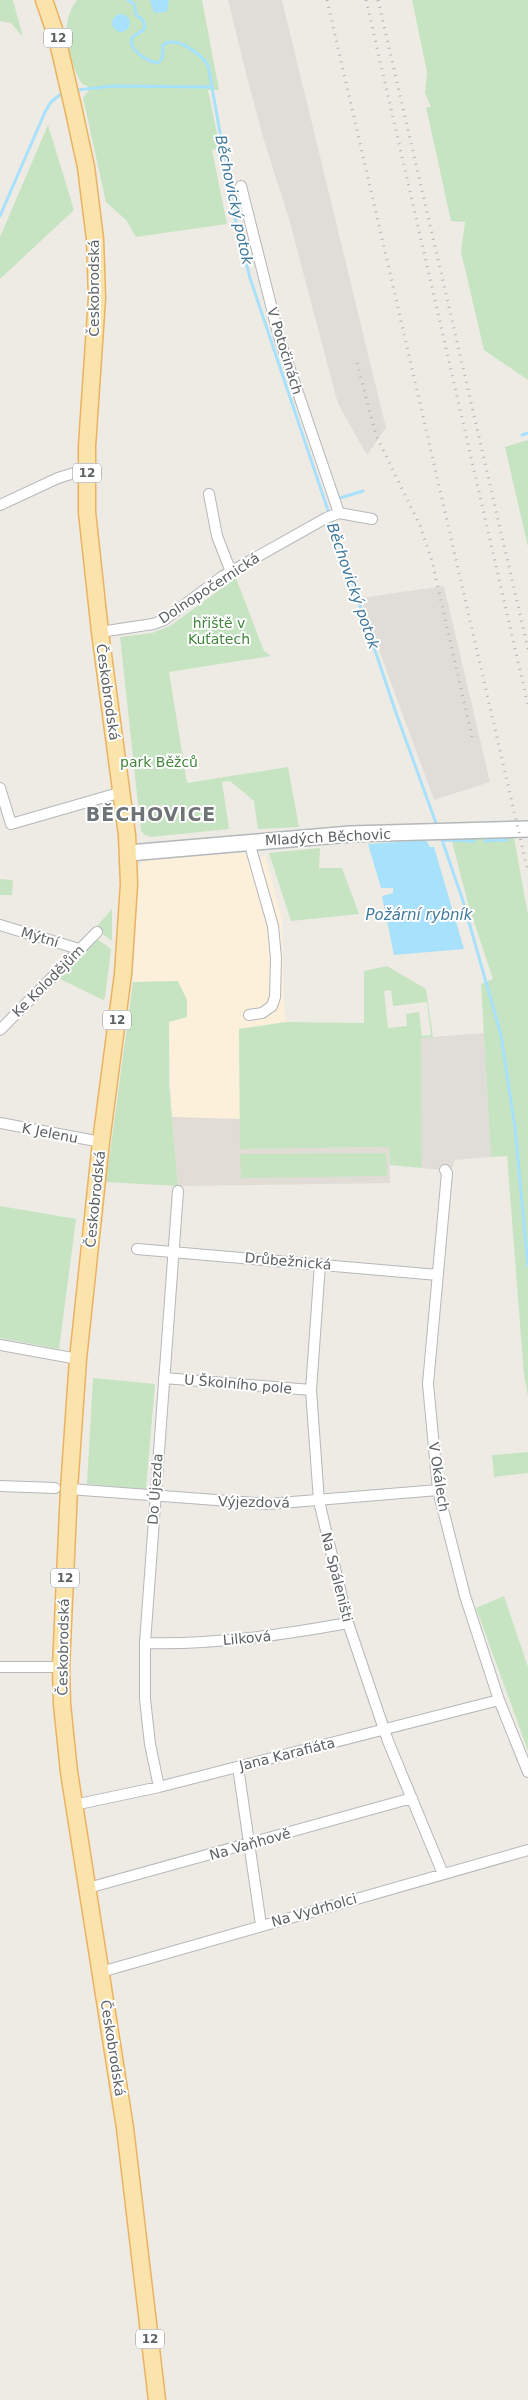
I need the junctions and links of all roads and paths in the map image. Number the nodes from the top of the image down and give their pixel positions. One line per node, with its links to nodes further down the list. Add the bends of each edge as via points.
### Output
1 (44, 0): 3 (main road, Českobrodská / 12, via 67,78 92,202 97,283)
2 (240, 186): 6 (street, V Potočinách, via 278,337)
3 (87, 469): 5 (street, via 58,478); 9 (main road, Českobrodská / 12, via 87,512)
4 (209, 494): 8 (street, via 217,536)
5 (0, 505)
6 (333, 515): 7 (street); 8 (street, Dolnopočernická)
7 (372, 519)
8 (231, 572): 9 (street, Dolnopočernická, via 164,620)
9 (100, 632): 11 (main road, Českobrodská / 12)
10 (0, 788): 11 (street, via 11,824)
11 (122, 792): 14 (main road, Českobrodská / 12)
12 (528, 829): 13 (street, Mladých Běchovic, via 350,834)
13 (249, 842): 14 (street, Mladých Běchovic); 18 (street, via 273,926 276,965 272,1006 262,1013)
14 (129, 853): 21 (main road, Českobrodská / 12, via 123,974)
15 (0, 925): 17 (street, Mýtní)
16 (97, 932): 17 (street, Ke Kolodějům)
17 (79, 949): 19 (street, Ke Kolodějům)
18 (249, 1015)
19 (0, 1030)
20 (0, 1123): 21 (street, K Jelenu)
21 (101, 1142): 29 (main road, Českobrodská / 12)
22 (447, 1171): 27 (street, V Okálech)
23 (178, 1191): 25 (street, Do Újezda)
24 (138, 1249): 25 (street, Drůbežnická)
25 (175, 1252): 26 (street, Drůbežnická); 30 (street, Do Újezda)
26 (320, 1264): 27 (street, Drůbežnická); 31 (street, Na Spáleništi)
27 (438, 1275): 34 (street, V Okálech, via 428,1384)
28 (0, 1345): 29 (street)
29 (78, 1360): 33 (main road, Českobrodská / 12)
30 (164, 1378): 31 (street, U Školního pole); 35 (street, Do Újezda)
31 (312, 1390): 36 (street, Na Spáleništi)
32 (0, 1486): 33 (street, Výjezdová)
33 (62, 1489): 35 (street, Výjezdová); 40 (main road, Českobrodská / 12)
34 (438, 1490): 36 (street, Výjezdová); 41 (street, V Okálech, via 465,1596)
35 (154, 1496): 36 (street, Výjezdová, via 268,1504); 38 (street, Do Újezda)
36 (319, 1502): 37 (street, Na Spáleništi)
37 (348, 1623): 38 (street, Lilková, via 275,1636); 42 (street, Na Spáleništi)
38 (145, 1643): 45 (street, Do Újezda, via 145,1699)
39 (0, 1667): 40 (street)
40 (61, 1667): 47 (main road, Českobrodská / 12, via 65,1737)
41 (499, 1700): 42 (street, Jana Karafiáta); 44 (street, V Okálech)
42 (384, 1730): 43 (street, Jana Karafiáta); 46 (street, Na Spáleništi)
43 (238, 1766): 45 (street, Jana Karafiáta); 48 (street)
44 (528, 1772)
45 (159, 1787): 47 (street, Jana Karafiáta)
46 (412, 1798): 48 (street, Na Vaňhově); 50 (street, Na Spáleništi)
47 (74, 1805): 51 (main road, Českobrodská / 12)
48 (249, 1844): 51 (street, Na Vaňhově); 52 (street)
49 (528, 1850): 50 (street, Na Vydrholci)
50 (443, 1874): 52 (street, Na Vydrholci)
51 (88, 1888): 53 (main road, Českobrodská / 12)
52 (261, 1926): 53 (street, Na Vydrholci)
53 (101, 1972): 54 (main road, Českobrodská / 12, via 125,2128)
54 (157, 2400)

